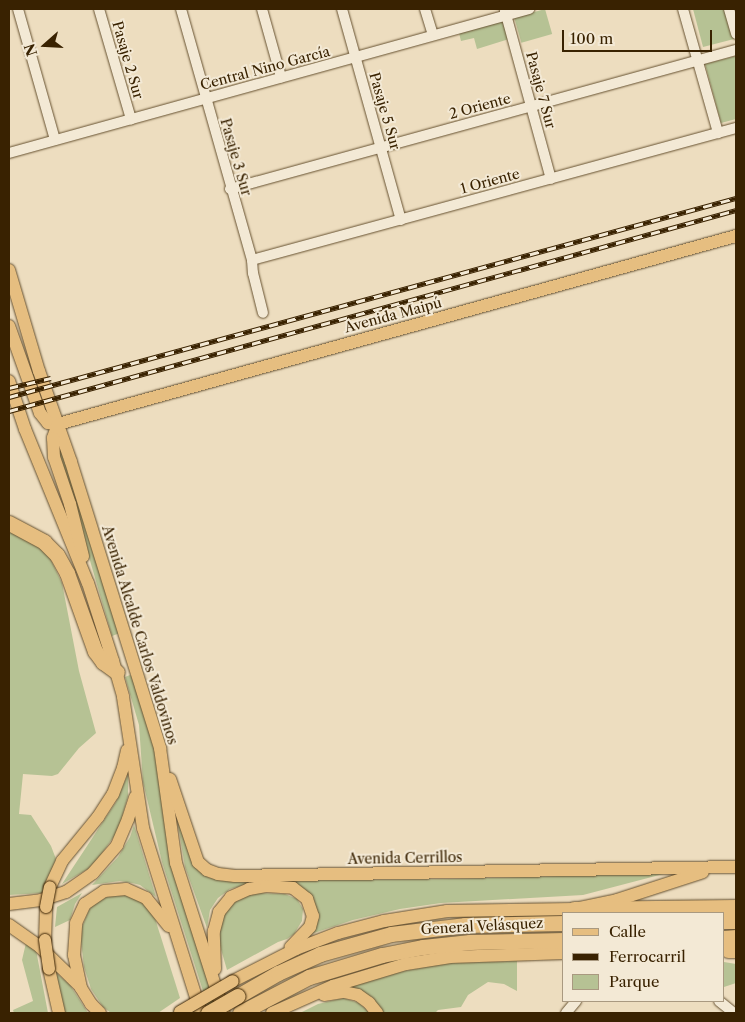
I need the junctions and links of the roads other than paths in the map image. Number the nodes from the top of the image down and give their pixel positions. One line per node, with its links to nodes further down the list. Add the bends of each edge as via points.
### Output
1 (18, 9): 22 (street)
2 (99, 9): 19 (street, Pasaje 2 Sur)
3 (181, 9): 17 (street, Pasaje 3 Sur)
4 (262, 9): 16 (street)
5 (342, 9): 14 (street, Pasaje 5 Sur)
6 (425, 9): 12 (street)
7 (529, 9): 10 (street, Central Nino García)
8 (683, 9): 15 (street)
9 (730, 9): 11 (street)
10 (505, 12): 12 (street, Central Nino García); 18 (street, Pasaje 7 Sur)
11 (736, 34)
12 (433, 35): 14 (street, Central Nino García)
13 (736, 50): 15 (street, 2 Oriente)
14 (356, 57): 16 (street, Central Nino García); 23 (street, Pasaje 5 Sur)
15 (698, 60): 18 (street, 2 Oriente); 21 (street)
16 (281, 78): 17 (street, Central Nino García)
17 (205, 99): 19 (street, Central Nino García); 26 (street, Pasaje 3 Sur)
18 (531, 106): 23 (street, 2 Oriente); 25 (street, Pasaje 7 Sur)
19 (130, 119): 22 (street, Central Nino García)
20 (736, 128): 21 (street, 1 Oriente)
21 (718, 133): 25 (street, 1 Oriente)
22 (55, 140): 24 (street, Central Nino García)
23 (381, 148): 26 (street, 2 Oriente); 27 (street, Pasaje 5 Sur)
24 (9, 152)
25 (551, 178): 27 (street, 1 Oriente)
26 (230, 189): 29 (street, Pasaje 3 Sur)
27 (401, 220): 29 (street, 1 Oriente)
28 (736, 236): 34 (main road, Avenida Maipú)
29 (252, 260): 31 (street, Pasaje 3 Sur)
30 (9, 270): 34 (main road, Avenida Alcalde Carlos Valdovinos)
31 (263, 312)
32 (9, 326): 34 (main road, via 41,416 48,423)
33 (9, 381): 36 (main road, via 25,429)
34 (58, 424): 36 (main road, via 53,438 54,457 79,535); 39 (main road, Avenida Alcalde Carlos Valdovinos)
35 (9, 522): 37 (highway, via 44,542 57,556 67,573 95,651)
36 (88, 583): 37 (main road)
37 (116, 672): 38 (main road)
38 (128, 730): 40 (main road); 61 (main road, bridge, via 123,768 113,794 62,861 50,887 45,940)
39 (160, 748): 41 (main road, Avenida Cerrillos, via 195,855 203,867 218,874); 55 (main road, Avenida Alcalde Carlos Valdovinos, via 176,863)
40 (136, 792): 43 (main road, via 117,845 93,873 66,892 41,900); 48 (main road, via 143,828)
41 (723, 868): 42 (main road, Avenida Cerrillos); 45 (main road)
42 (736, 868)
43 (9, 904)
44 (736, 907): 45 (highway)
45 (574, 910): 53 (main road, via 457,911 413,915 345,931)
46 (562, 923): 64 (highway, General Velásquez, bridge, via 457,925 391,934 320,954 278,973)
47 (9, 925): 54 (main road, via 40,947)
48 (175, 934): 54 (main road, via 158,910 139,894 119,888 97,894 82,909 74,932 74,955); 63 (main road)
49 (736, 937): 51 (highway)
50 (562, 940): 60 (highway, General Velásquez, via 470,942 389,953 309,977)
51 (730, 948)
52 (562, 953): 58 (main road, via 420,961 353,978)
53 (274, 958): 55 (main road, via 308,932 313,916 310,904 301,892 293,888 257,887 237,893 222,906 215,921); 59 (main road, bridge)
54 (81, 988): 62 (main road)
55 (216, 989): 65 (main road, Avenida Alcalde Carlos Valdovinos)
56 (575, 1002): 68 (street)
57 (720, 1002): 69 (street)
58 (284, 1007): 66 (main road); 67 (main road, via 344,992 364,998)
59 (178, 1012)
60 (241, 1012)
61 (59, 1013)
62 (100, 1013)
63 (201, 1013)
64 (208, 1013)
65 (224, 1013)
66 (272, 1013)
67 (377, 1013)
68 (566, 1013)
69 (734, 1013)

